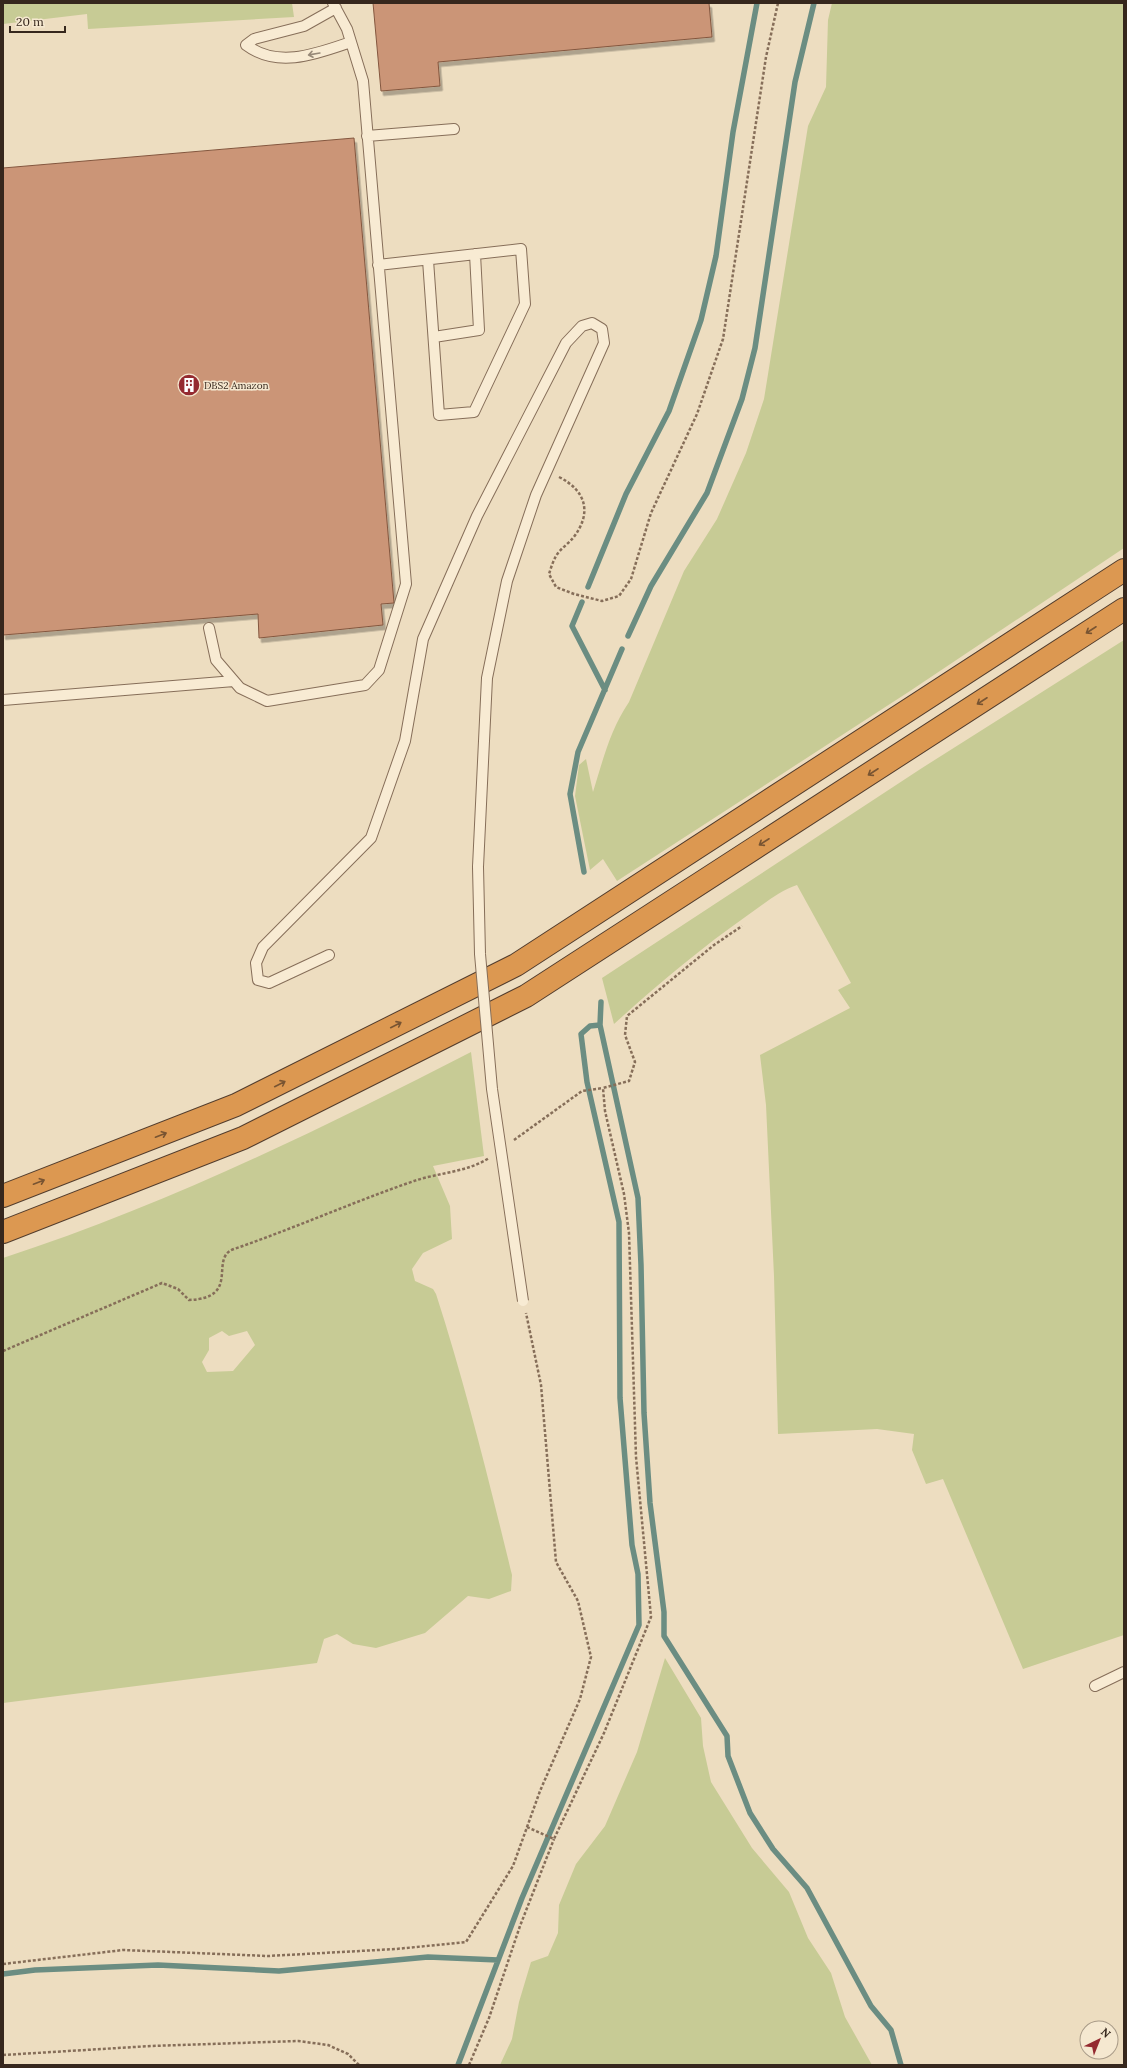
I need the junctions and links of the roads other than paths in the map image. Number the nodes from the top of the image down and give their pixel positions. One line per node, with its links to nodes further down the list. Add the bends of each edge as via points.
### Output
1 (335, 6): 2 (lane); 2 (lane, one-way to 1, via 321,53 296,57 268,57 246,45 254,39 304,26)
2 (351, 42): 4 (lane, via 363,81)
3 (454, 129): 4 (lane)
4 (367, 136): 7 (lane)
5 (475, 254): 6 (lane); 8 (lane, via 479,330); 8 (lane, via 521,249 525,304 474,412 439,415)
6 (428, 260): 7 (lane); 8 (lane)
7 (378, 265): 12 (lane, via 406,584 379,670 366,685 267,700 240,688)
8 (434, 337)
9 (1124, 570): 15 (highway, one-way to 9, via 236,1105 516,965)
10 (1124, 609): 16 (highway, one-way to 16, via 526,996 243,1138)
11 (209, 628): 12 (lane, via 216,660)
12 (234, 681): 13 (lane)
13 (3, 700)
14 (329, 955): 17 (lane, bridge, via 269,983 258,980 256,963 262,948 371,838 405,740 423,639 477,516 566,343 582,326 592,323 602,329 604,343 536,495 507,581 487,678 478,867 480,954 492,1088)
15 (3, 1196)
16 (3, 1232)
17 (523, 1301)
18 (1124, 1672): 19 (lane)
19 (1095, 1686)

